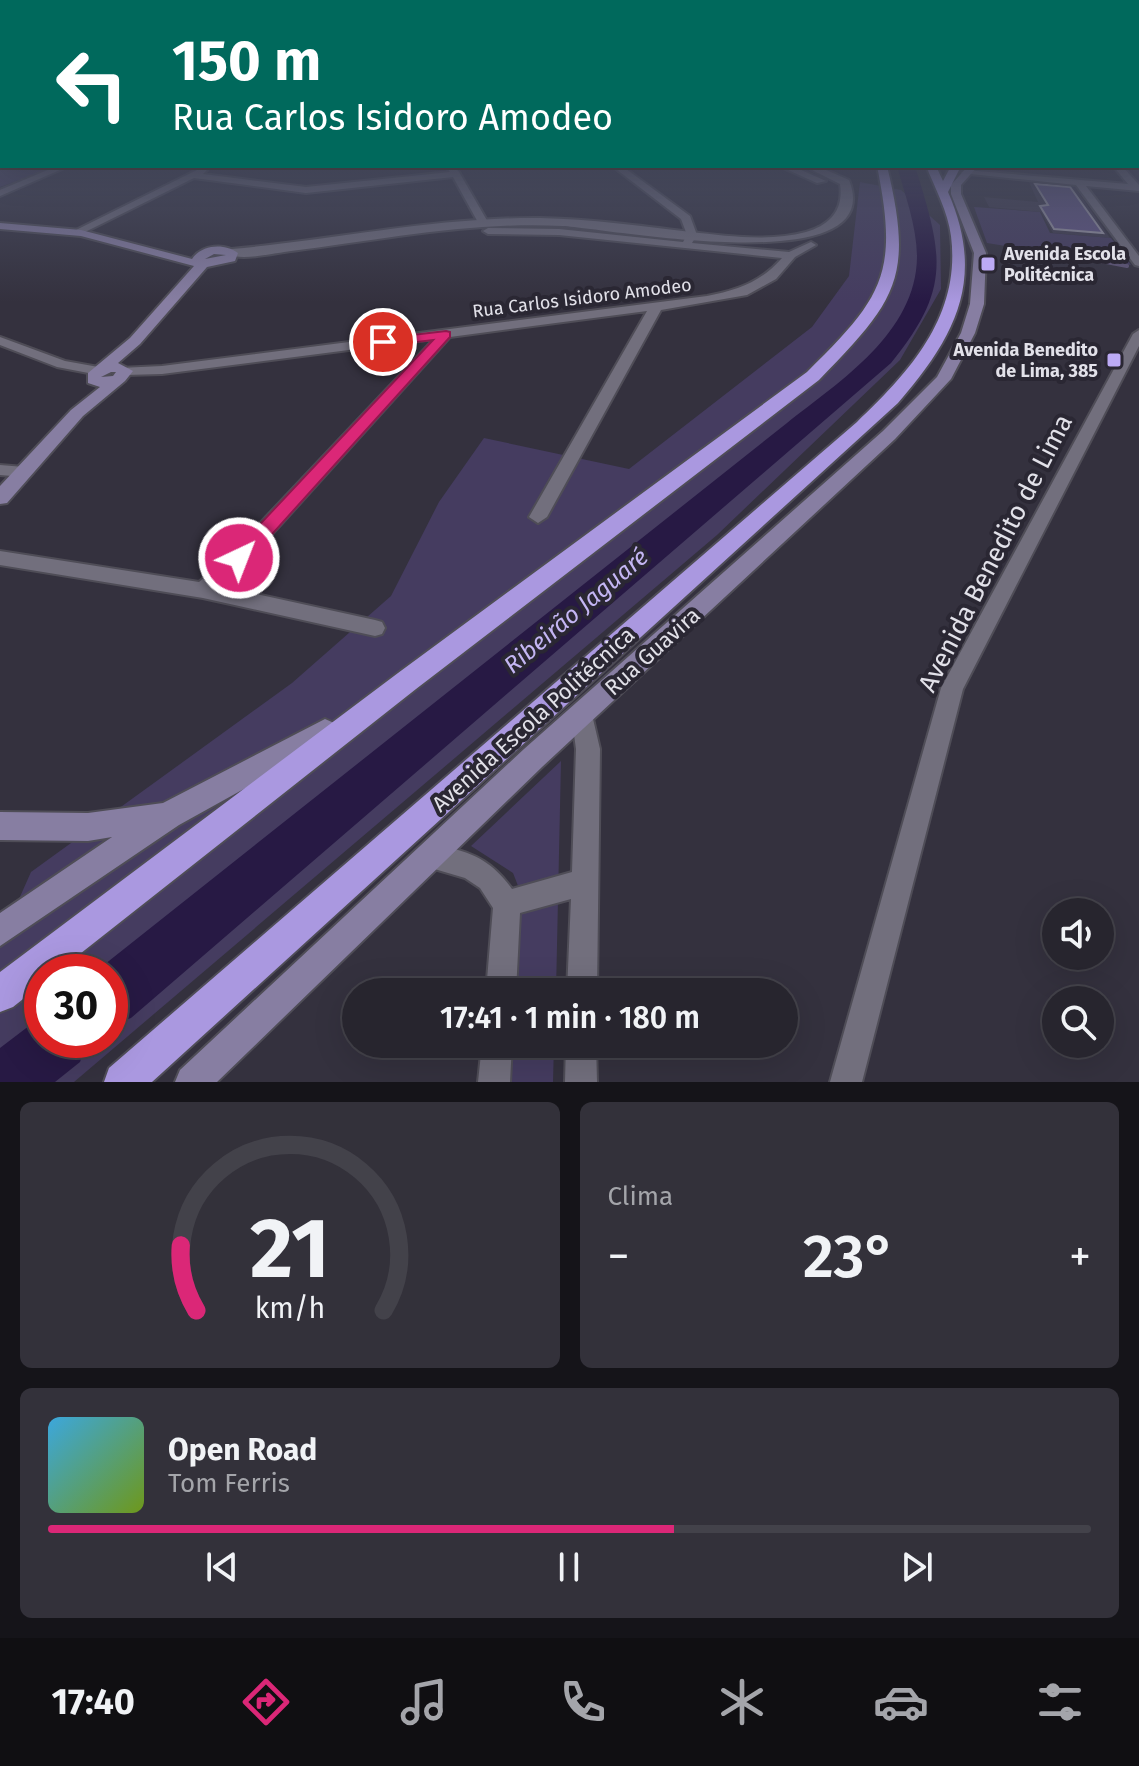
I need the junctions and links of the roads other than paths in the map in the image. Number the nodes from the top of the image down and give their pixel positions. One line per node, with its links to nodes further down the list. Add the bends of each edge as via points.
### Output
1 (140, 200): 10 (street)
2 (470, 200): 12 (street)
3 (662, 200): 16 (street, via 686,218)
4 (845, 200): 16 (street, via 843,211 825,229 796,237)
5 (890, 200): 35 (highway, via 896,229 893,270 884,294 813,376)
6 (945, 200): 43 (highway, Avenida Escola Politécnica, via 957,235 958,286 947,323 915,373 809,475)
7 (959, 200): 36 (main road, Rua Guavira, via 980,253 977,304 943,379 834,486)
8 (1092, 200): 21 (street)
9 (0, 216): 10 (main road)
10 (94, 223): 14 (street); 20 (main road)
11 (0, 226): 14 (main road)
12 (486, 227): 13 (street); 15 (street); 16 (street, via 550,222)
13 (427, 229): 15 (street); 19 (street)
14 (77, 232): 20 (main road, via 168,258)
15 (416, 240): 19 (street, via 293,257)
16 (689, 240): 18 (street)
17 (811, 245): 18 (street, Rua Carlos Isidoro Amodeo)
18 (791, 255): 22 (street, Rua Carlos Isidoro Amodeo, via 772,277 743,292)
19 (227, 258): 20 (main road, via 223,250)
20 (204, 259): 27 (main road)
21 (1139, 263)
22 (656, 307): 23 (street, Rua Carlos Isidoro Amodeo); 31 (street)
23 (446, 334): 27 (street, Rua Carlos Isidoro Amodeo); 33 (street, via 239,558)
24 (1139, 334): 26 (street, Avenida Benedito de Lima)
25 (0, 341): 27 (street, Rua Carlos Isidoro Amodeo)
26 (1130, 373): 54 (street, Avenida Benedito de Lima, via 952,688)
27 (107, 374): 29 (main road)
28 (0, 470): 29 (street)
29 (24, 472): 30 (main road)
30 (0, 498)
31 (538, 517)
32 (0, 558): 33 (street)
33 (203, 590): 34 (street)
34 (375, 628)
35 (407, 681): 37 (main road, via 284,756); 47 (highway)
36 (582, 713): 39 (main road, Rua Guavira); 40 (street, via 588,749)
37 (169, 815): 38 (main road, via 88,827); 42 (main road)
38 (0, 826)
39 (430, 856): 41 (street, via 471,866 489,879); 44 (main road, Rua Guavira)
40 (582, 883): 41 (street); 46 (street)
41 (507, 904): 45 (street)
42 (0, 931)
43 (294, 932): 44 (main road); 50 (highway, Avenida Escola Politécnica)
44 (316, 963): 51 (main road, Rua Guavira)
45 (502, 978)
46 (582, 978)
47 (0, 994)
48 (496, 1058): 52 (street)
49 (581, 1058): 53 (street)
50 (123, 1082)
51 (192, 1082)
52 (494, 1082)
53 (581, 1082)
54 (846, 1082)

